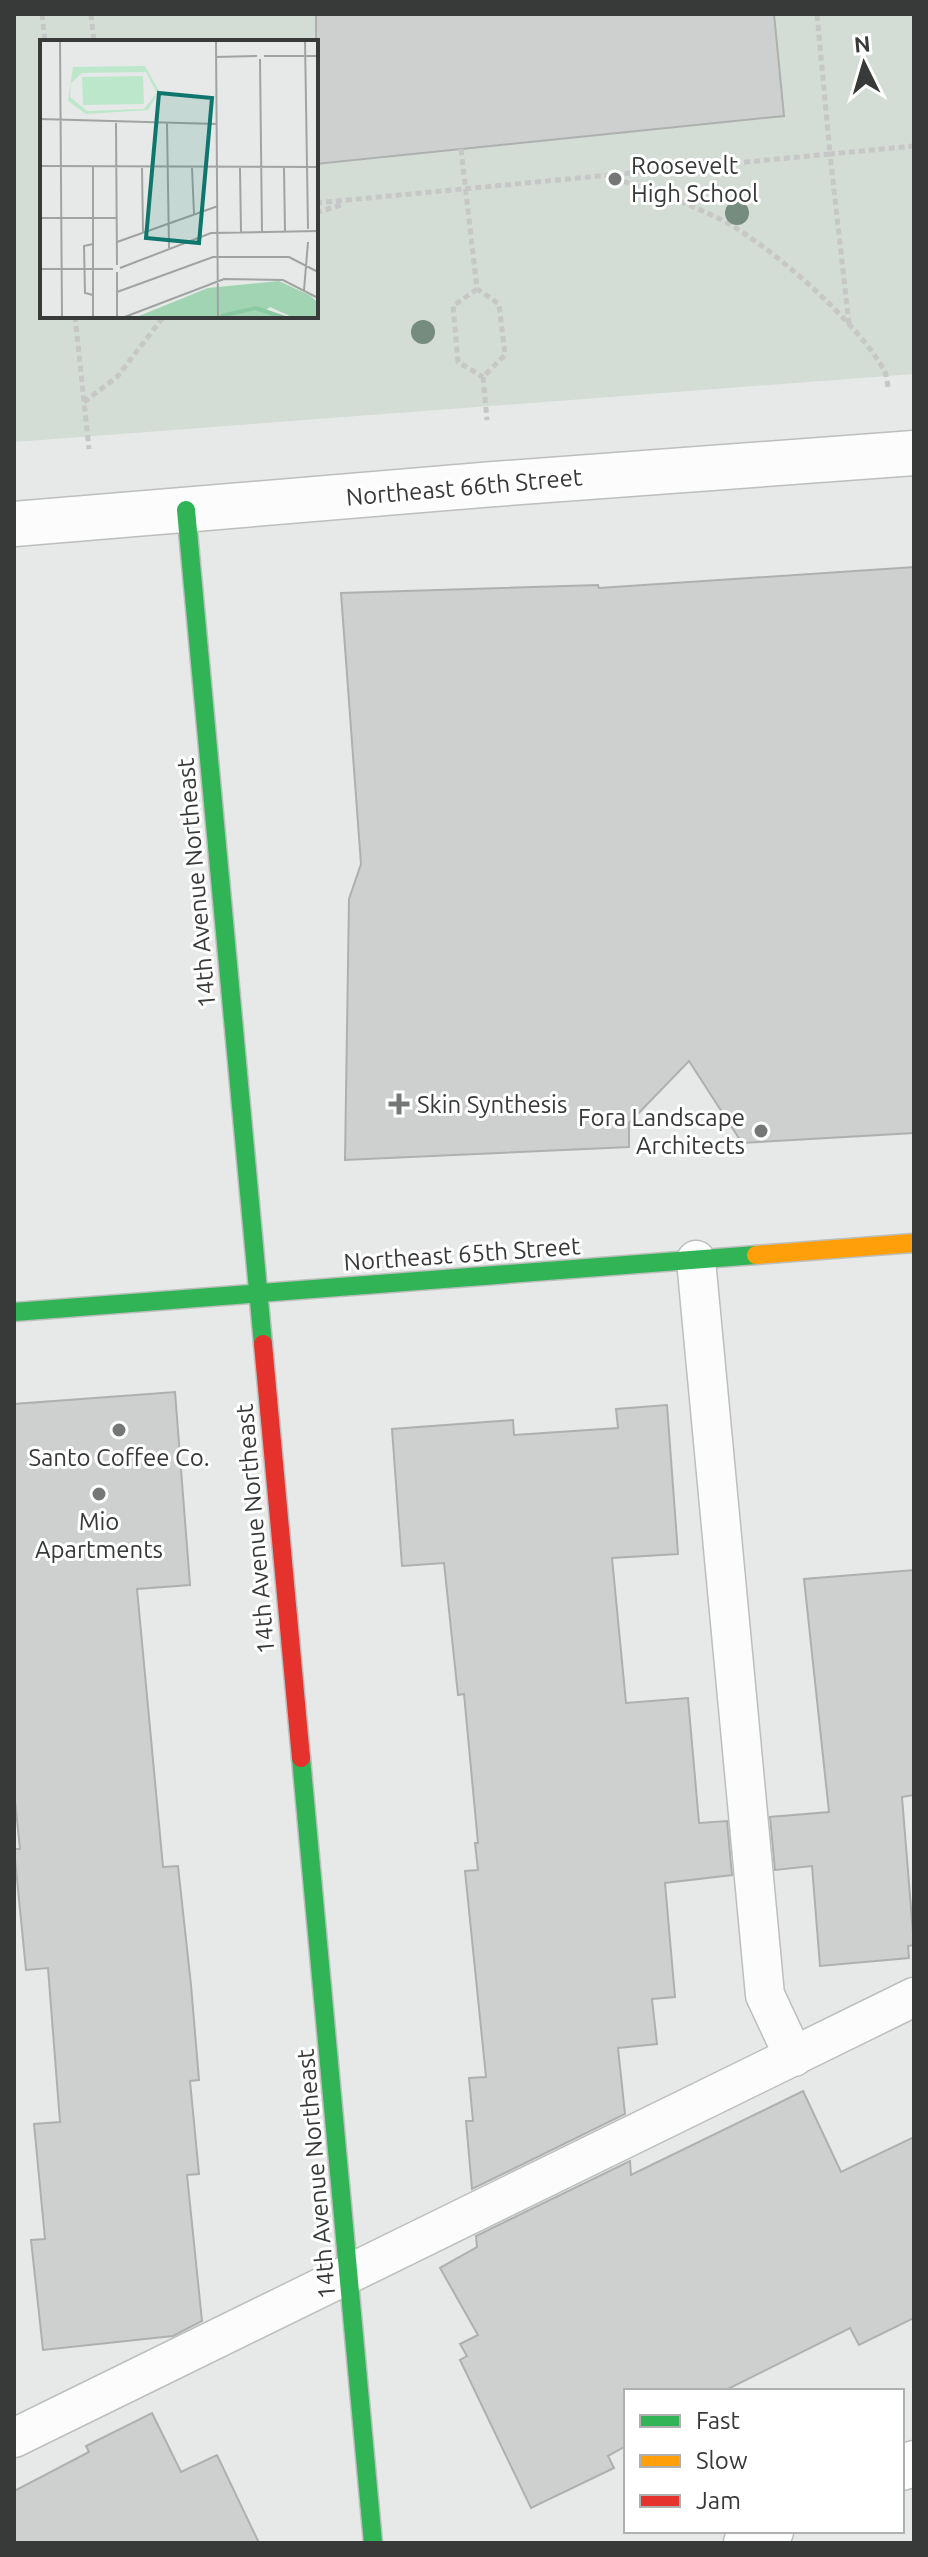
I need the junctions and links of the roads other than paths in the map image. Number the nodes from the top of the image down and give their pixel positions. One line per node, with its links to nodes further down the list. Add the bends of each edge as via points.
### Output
1 (914, 453): 2 (street, Northeast 66th Street)
2 (186, 510): 3 (street, Northeast 66th Street); 6 (street, 14th Avenue Northeast)
3 (14, 524)
4 (914, 1243): 5 (street, Northeast 65th Street)
5 (696, 1260): 6 (street, Northeast 65th Street); 9 (lane, via 765,1995)
6 (257, 1294): 7 (street, Northeast 65th Street); 10 (street, 14th Avenue Northeast)
7 (14, 1312)
8 (914, 1997): 9 (lane)
9 (794, 2057): 10 (lane)
10 (349, 2274): 11 (lane); 13 (street, 14th Avenue Northeast)
11 (14, 2438)
12 (767, 2533): 14 (street)
13 (373, 2543)
14 (746, 2543)

